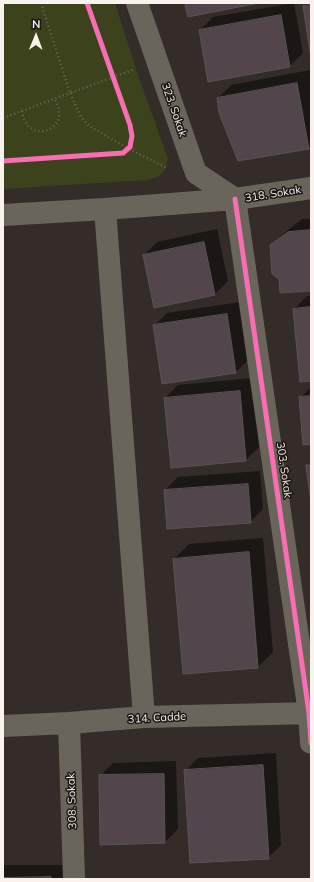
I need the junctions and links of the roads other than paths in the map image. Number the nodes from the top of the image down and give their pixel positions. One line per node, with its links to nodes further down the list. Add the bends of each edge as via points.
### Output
1 (137, 3): 3 (street, 323. Sokak, via 196,173)
2 (311, 188): 3 (street, 318. Sokak)
3 (235, 199): 4 (street, 318. Sokak); 6 (street, 303. Sokak)
4 (105, 209): 5 (street, 318. Sokak); 7 (street)
5 (3, 215)
6 (310, 713): 7 (street, 314. Cadde); 10 (street, 303. Sokak)
7 (144, 717): 8 (street, 314. Cadde)
8 (69, 723): 9 (street, 314. Cadde); 11 (street, 308. Sokak)
9 (3, 726)
10 (311, 743)
11 (74, 879)

